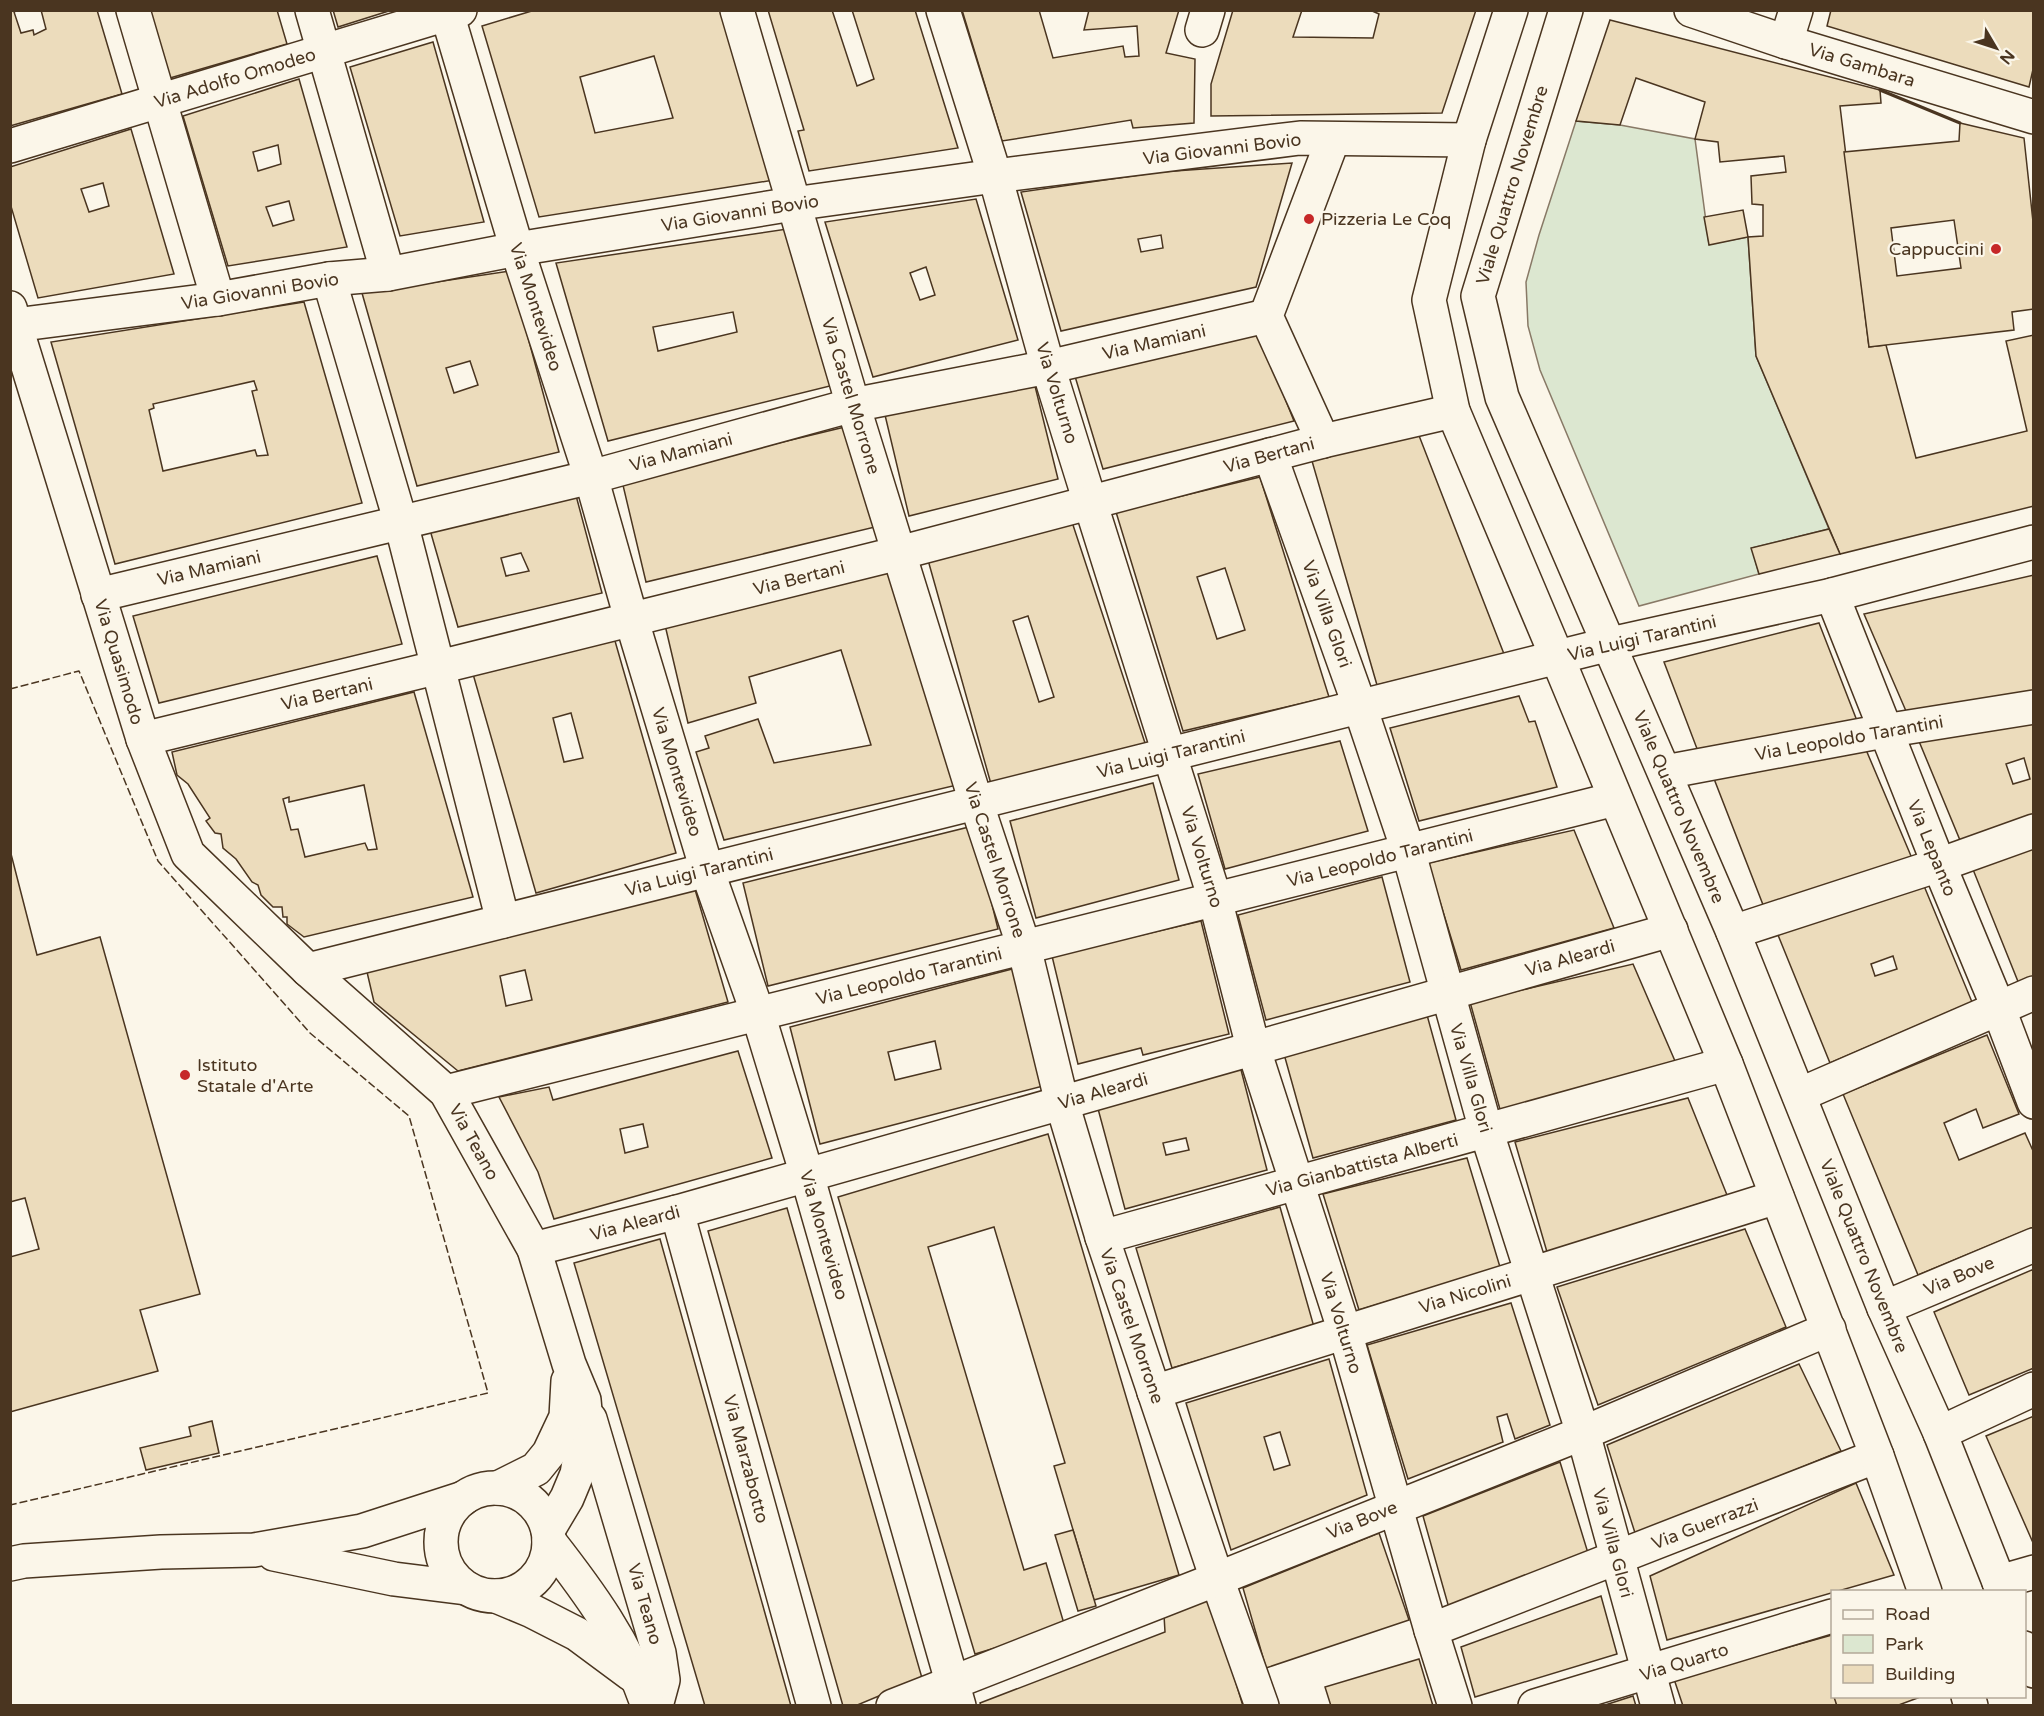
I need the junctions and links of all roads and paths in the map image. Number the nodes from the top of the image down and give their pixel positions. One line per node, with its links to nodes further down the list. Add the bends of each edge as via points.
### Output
1 (133, 10): 12 (street)
2 (312, 10): 11 (street)
3 (737, 10): 18 (street, Via Castel Morrone)
4 (943, 10): 17 (street, Via Volturno)
5 (1511, 10): 15 (street)
6 (1566, 10): 38 (street, Viale Quattro Novembre, via 1478,296 1502,397)
7 (1691, 10): 10 (street, Via Gambara)
8 (1796, 10): 10 (street)
9 (451, 12): 11 (street, Via Adolfo Omodeo); 19 (street, Via Montevideo)
10 (1786, 42): 13 (street, Via Gambara)
11 (324, 52): 12 (street, Via Adolfo Omodeo); 20 (street)
12 (160, 101): 16 (street, Via Adolfo Omodeo); 22 (street)
13 (2034, 117)
14 (1334, 139): 15 (street, Via Giovanni Bovio); 17 (street, Via Giovanni Bovio, via 1300,138); 24 (street)
15 (1469, 140): 27 (street, via 1429,300)
16 (10, 146)
17 (995, 176): 18 (street, Via Giovanni Bovio); 25 (street, Via Volturno)
18 (793, 204): 19 (street, Via Giovanni Bovio); 26 (street, Via Castel Morrone)
19 (517, 249): 20 (street, Via Giovanni Bovio); 30 (street, Via Montevideo)
20 (388, 274): 21 (street, Via Giovanni Bovio)
21 (329, 279): 22 (street, Via Giovanni Bovio); 32 (street)
22 (218, 299): 23 (street, Via Giovanni Bovio)
23 (13, 316): 35 (street, Via Quasimodo)
24 (1266, 316): 25 (street, Via Mamiani); 28 (street)
25 (1048, 367): 26 (street, Via Mamiani); 31 (street, Via Volturno)
26 (853, 405): 30 (street, Via Mamiani); 34 (street, Via Castel Morrone)
27 (1453, 411): 28 (street, Via Bertani); 39 (street)
28 (1323, 441): 29 (street, Via Bertani)
29 (1270, 455): 31 (street, Via Bertani); 41 (street, Via Villa Glori)
30 (591, 477): 32 (street, Via Mamiani); 37 (street, Via Montevideo)
31 (1090, 502): 34 (street, Via Bertani); 45 (street, Via Volturno)
32 (401, 523): 35 (street, Via Mamiani); 40 (street)
33 (2034, 542): 36 (street, Via Luigi Tarantini)
34 (899, 553): 37 (street, Via Bertani); 48 (street, Via Castel Morrone)
35 (98, 595): 44 (street, Via Quasimodo)
36 (1832, 595): 38 (street, Via Luigi Tarantini); 43 (street, Via Lepanto)
37 (631, 618): 40 (street, Via Bertani); 52 (street, Via Montevideo)
38 (1610, 644): 39 (street, Via Luigi Tarantini); 46 (street, Viale Quattro Novembre)
39 (1557, 657): 41 (street, Via Luigi Tarantini); 47 (street)
40 (439, 668): 44 (street, Via Bertani); 54 (street)
41 (1360, 707): 45 (street, Via Luigi Tarantini); 50 (street, Via Villa Glori)
42 (2034, 707): 43 (street, Via Leopoldo Tarantini)
43 (1884, 731): 46 (street, Via Leopoldo Tarantini); 51 (street, Via Lepanto)
44 (143, 739): 58 (street, Via Quasimodo, via 188,854)
45 (1170, 754): 48 (street, Via Luigi Tarantini); 53 (street, Via Volturno)
46 (1665, 772): 56 (street, Viale Quattro Novembre)
47 (1615, 799): 50 (street, Via Leopoldo Tarantini); 55 (street)
48 (976, 802): 52 (street, Via Luigi Tarantini); 57 (street, Via Castel Morrone)
49 (2034, 831): 51 (street)
50 (1408, 850): 53 (street, Via Leopoldo Tarantini); 59 (street, Via Villa Glori)
51 (1939, 866): 56 (street); 61 (street, Via Lepanto)
52 (707, 870): 54 (street, Via Luigi Tarantini); 62 (street, Via Montevideo)
53 (1215, 899): 57 (street, Via Leopoldo Tarantini); 63 (street, Via Volturno)
54 (502, 921): 58 (street, Via Luigi Tarantini)
55 (1671, 930): 59 (street, Via Aleardi); 64 (street)
56 (1733, 932): 66 (street, Viale Quattro Novembre)
57 (1024, 947): 62 (street, Via Leopoldo Tarantini); 68 (street, Via Castel Morrone)
58 (308, 969): 65 (street, Via Teano)
59 (1448, 993): 63 (street, Via Aleardi); 69 (street, Via Villa Glori)
60 (2034, 993): 61 (street)
61 (1998, 1007): 66 (street); 67 (street, Via Lepanto)
62 (758, 1014): 65 (street, Via Leopoldo Tarantini); 70 (street, Via Montevideo)
63 (1253, 1047): 68 (street, Via Aleardi); 71 (street, Via Volturno)
64 (1726, 1064): 69 (street, Via Gianbattista Alberti); 72 (street)
65 (446, 1092): 76 (street, Via Teano)
66 (1799, 1095): 78 (street, Viale Quattro Novembre)
67 (2034, 1102)
68 (1062, 1103): 70 (street, Via Aleardi); 74 (street, Via Castel Morrone)
69 (1486, 1130): 71 (street, Via Gianbattista Alberti); 77 (street, Via Villa Glori)
70 (807, 1175): 73 (street, Via Aleardi); 105 (street, Via Montevideo)
71 (1298, 1182): 74 (street, Via Gianbattista Alberti); 80 (street, Via Volturno)
72 (1777, 1197): 77 (street, Via Nicolini); 79 (street)
73 (677, 1212): 76 (street, Via Aleardi); 107 (street, Via Marzabotto)
74 (1102, 1237): 83 (street, Via Castel Morrone)
75 (2034, 1245): 78 (street, Via Bove)
76 (534, 1249): 81 (street, Via Teano)
77 (1530, 1274): 80 (street, Via Nicolini); 85 (street, Via Villa Glori)
78 (1884, 1308): 86 (street, Viale Quattro Novembre)
79 (1829, 1329): 85 (street, Via Bove); 87 (street)
80 (1345, 1332): 83 (street, Via Nicolini); 90 (street, Via Volturno)
81 (569, 1364): 84 (street, Via Teano); 88 (street, Via Teano, via 566,1418 549,1453 536,1469)
82 (2034, 1389): 86 (street)
83 (1154, 1392): 96 (street, Via Castel Morrone)
84 (584, 1400): 91 (street, Via Teano, via 586,1422 577,1474); 106 (street, Via Teano, via 659,1653 663,1680)
85 (1582, 1433): 90 (street, Via Bove); 93 (street, Via Villa Glori)
86 (1940, 1433): 97 (street, Viale Quattro Novembre)
87 (1877, 1456): 93 (street, Via Guerrazzi); 98 (street)
88 (498, 1488): 89 (street, via 473,1492); 91 (street, via 513,1490 530,1500 543,1516)
89 (464, 1498): 92 (street, via 362,1531); 99 (street, via 445,1520 440,1539 443,1558 452,1575)
90 (1396, 1506): 96 (street, Via Bove); 101 (street, Via Volturno)
91 (548, 1536): 99 (street, via 548,1555 534,1580 503,1596); 106 (street, Via Teano, via 603,1613)
92 (254, 1550): 94 (street, via 161,1552); 99 (street, via 394,1579)
93 (1617, 1558): 101 (street, Via Guerrazzi); 104 (street, Via Villa Glori)
94 (10, 1564)
95 (2034, 1572): 97 (street)
96 (1217, 1580): 105 (street, Via Bove); 109 (street, Via Castel Morrone)
97 (2001, 1587)
98 (1921, 1590)
99 (481, 1592): 106 (street, via 532,1611 577,1634)
100 (1831, 1617): 104 (street, Via Quarto)
101 (1431, 1630): 110 (street, Via Volturno)
102 (2026, 1651): 103 (street)
103 (2034, 1671)
104 (1649, 1672): 111 (street, Via Quarto); 112 (street, Via Villa Glori)
105 (956, 1693): 108 (street, Via Bove)
106 (648, 1697)
107 (814, 1706)
108 (893, 1706)
109 (1262, 1706)
110 (1455, 1706)
111 (1535, 1706)
112 (1658, 1706)

